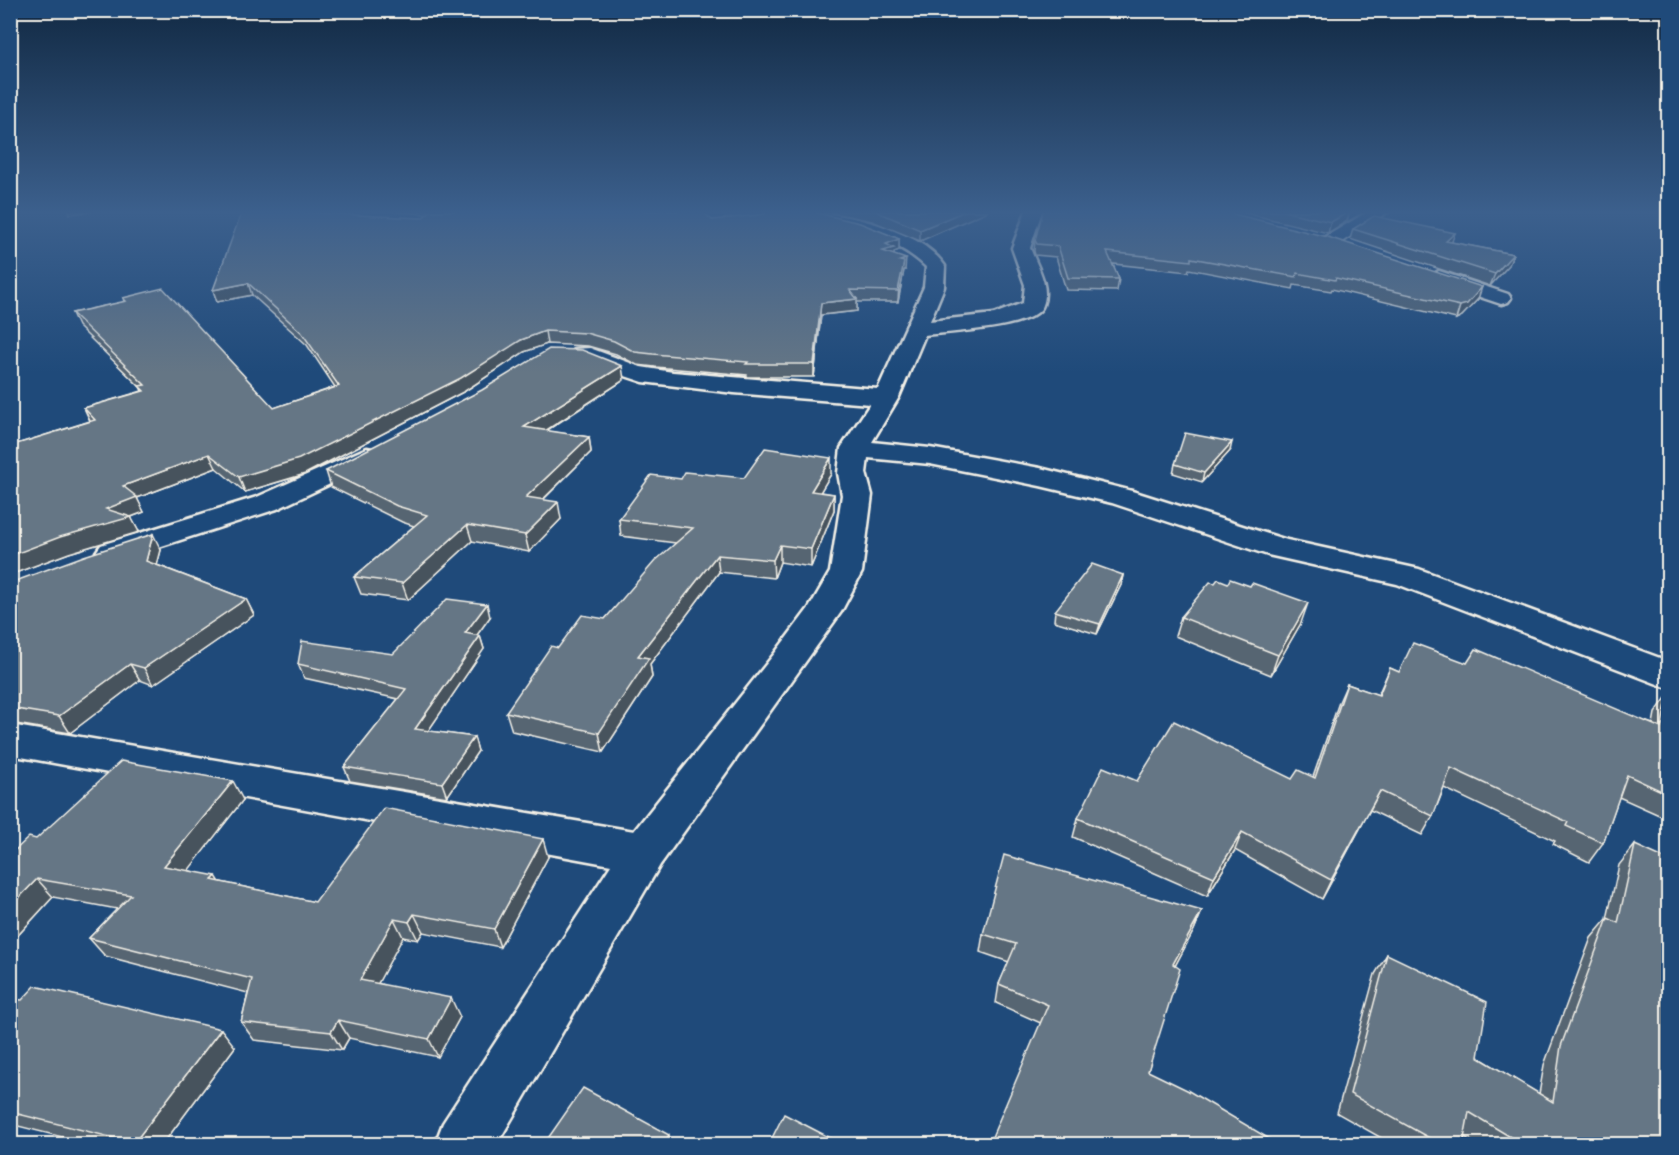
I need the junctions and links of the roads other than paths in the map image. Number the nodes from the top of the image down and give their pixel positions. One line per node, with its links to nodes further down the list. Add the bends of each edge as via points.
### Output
1 (935, 265): 5 (street, via 934,287)
2 (1027, 265): 5 (street, via 1035,285 1033,306 1024,313)
3 (1422, 272): 4 (street)
4 (1501, 298)
5 (916, 329): 7 (street)
6 (554, 353): 7 (street, via 597,357 640,375 726,386)
7 (887, 397): 9 (street)
8 (392, 442): 10 (street, via 267,503)
9 (855, 448): 11 (street, via 941,458 1122,496 1279,548 1407,576); 13 (street, via 852,472 857,495 846,572 824,612 788,662)
10 (92, 558)
11 (1668, 675)
12 (10, 740): 13 (street)
13 (644, 852): 14 (street)
14 (464, 1144)

